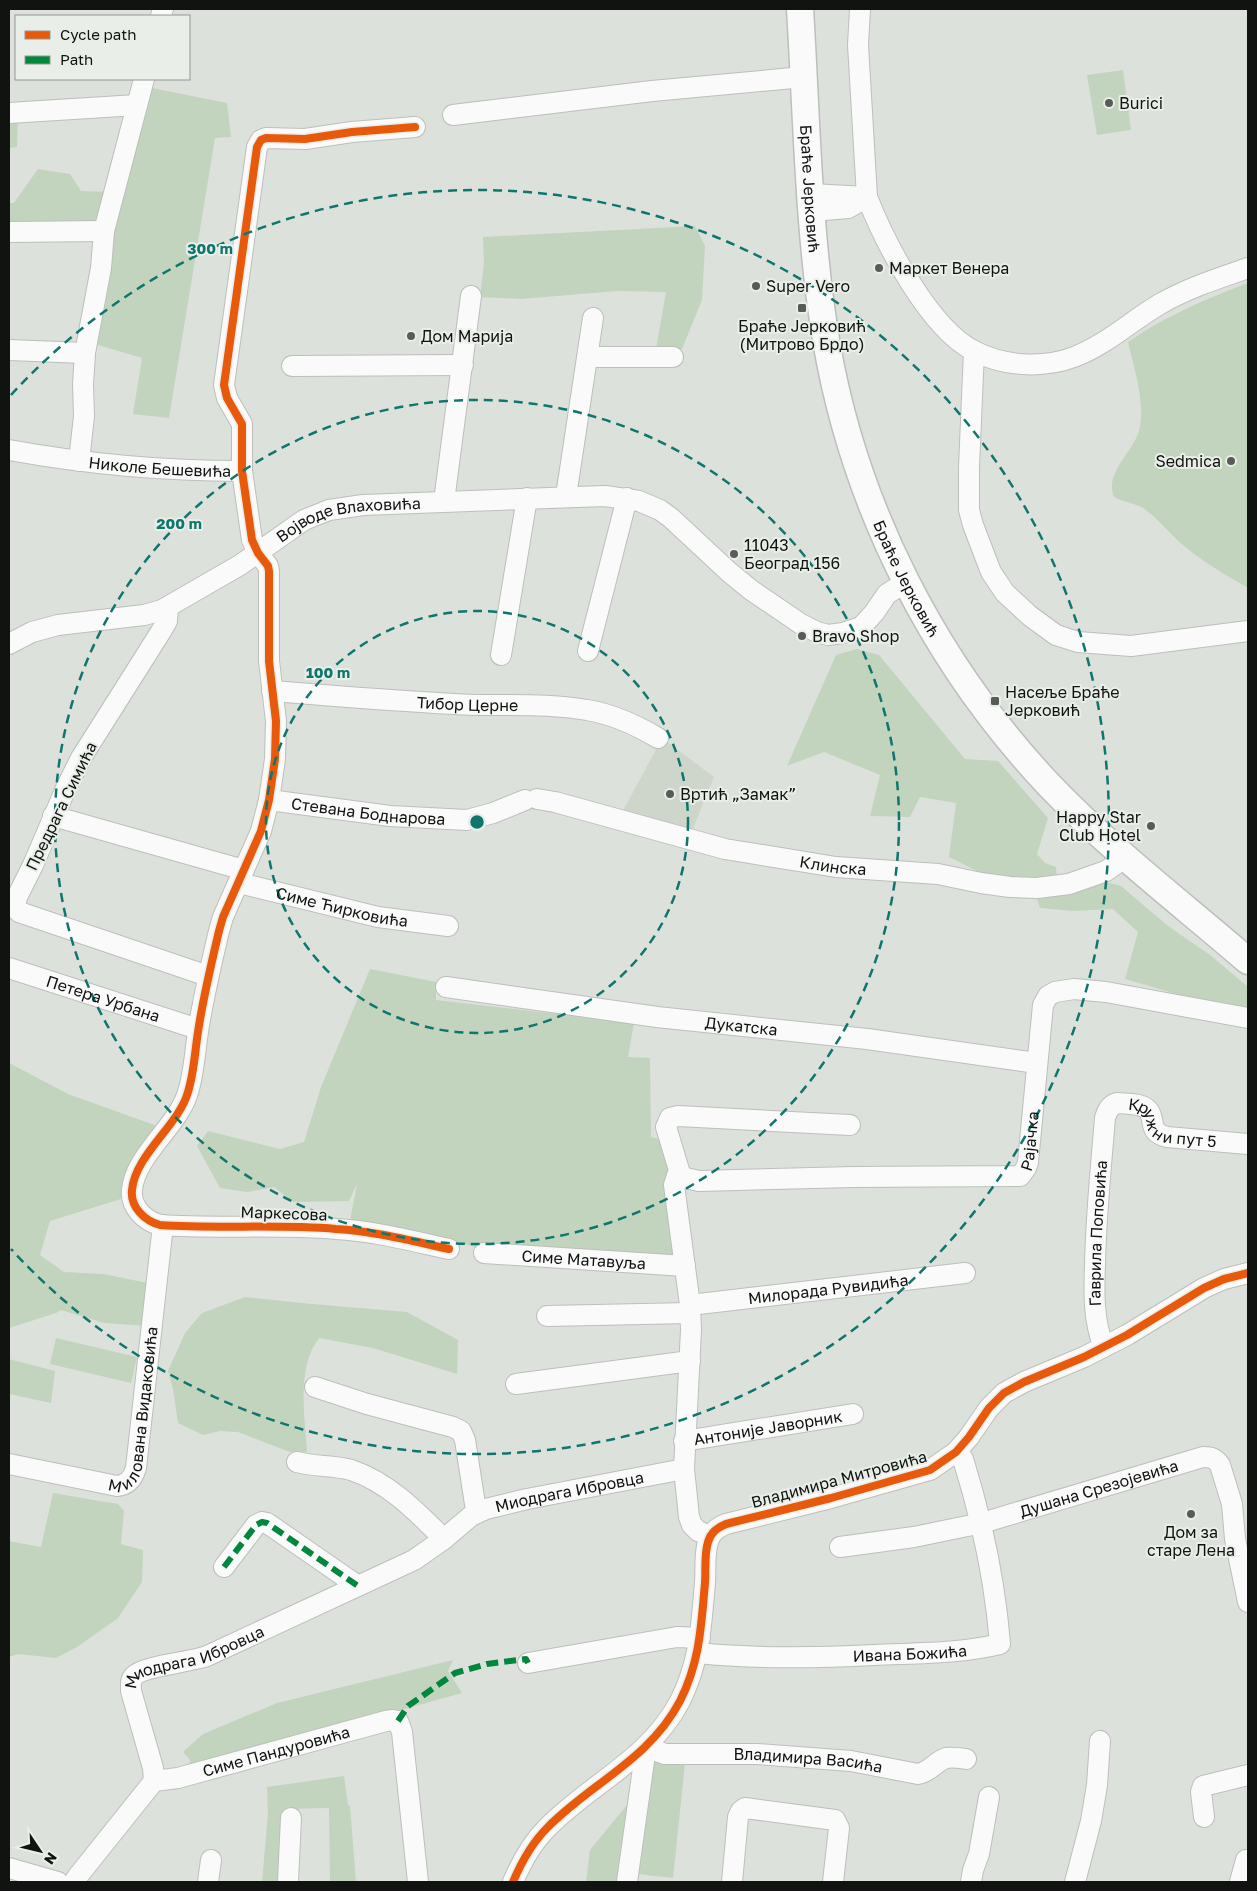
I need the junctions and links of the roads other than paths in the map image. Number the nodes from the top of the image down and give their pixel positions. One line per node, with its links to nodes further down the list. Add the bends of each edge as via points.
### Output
1 (800, 9): 3 (main road, Браће Јерковић)
2 (860, 9): 9 (street, via 858,53)
3 (804, 77): 7 (street); 10 (main road, Браће Јерковић)
4 (144, 80): 5 (street, Николе Бешевића)
5 (137, 105): 6 (street); 12 (street, Николе Бешевића)
6 (9, 113)
7 (453, 115)
8 (415, 127): 25 (street, via 305,139 266,138 258,142 224,385 227,398 242,424)
9 (867, 197): 10 (street, via 848,208); 17 (street, via 899,263 928,308)
10 (812, 203): 31 (main road, Браће Јерковић, via 815,255 827,344 845,425 862,480)
11 (9, 232): 12 (street)
12 (104, 232): 18 (street, Николе Бешевића, via 101,268)
13 (1248, 268): 17 (street, via 1161,303 1094,348 1073,357 1030,364 1006,362)
14 (471, 296): 21 (street)
15 (593, 318): 19 (street)
16 (9, 350): 18 (street)
17 (974, 351): 33 (street, via 969,510 991,572 1005,593 1056,634 1078,642 1131,646)
18 (85, 353): 24 (street, Николе Бешевића)
19 (587, 357): 20 (street); 26 (street)
20 (673, 357)
21 (463, 365): 22 (street); 29 (street)
22 (292, 366)
23 (9, 450): 24 (street, Николе Бешевића)
24 (79, 461): 25 (street, Николе Бешевића)
25 (242, 471): 30 (street, via 252,540)
26 (566, 496): 27 (street, Војводе Влаховића); 28 (street, Војводе Влаховића)
27 (527, 498): 29 (street, Војводе Влаховића); 36 (street)
28 (627, 498): 31 (street, Војводе Влаховића, via 660,510 751,590 817,632 843,633 861,627 887,594); 35 (street)
29 (444, 501): 30 (street, Војводе Влаховића, via 363,504 321,511)
30 (258, 553): 32 (street, Војводе Влаховића); 37 (street, via 268,571)
31 (906, 582): 42 (main road, Браће Јерковић, via 940,642 1009,738 1050,786)
32 (168, 607): 34 (street, Војводе Влаховића, via 144,615 58,625 32,632); 41 (street, Предрага Симића, via 167,621 81,758)
33 (1248, 631)
34 (9, 644)
35 (588, 651)
36 (501, 655)
37 (272, 691): 38 (street, Тибор Церне, via 474,705 566,707 613,716); 40 (street, via 276,740)
38 (658, 738)
39 (531, 799): 40 (street, Стевана Боднарова, via 467,820 390,816); 42 (street, Клинска, via 555,802 724,849 836,867 938,874 1010,887 1069,884 1106,871)
40 (269, 800): 43 (street, via 261,831)
41 (53, 816): 43 (street, Симе Ћирковића); 47 (street, Предрага Симића, via 15,908)
42 (1126, 857): 45 (main road, Браће Јерковић)
43 (241, 877): 44 (street, Симе Ћирковића, via 378,917); 47 (street, via 221,924)
44 (448, 926)
45 (1248, 962)
46 (9, 968): 50 (street, Петера Урбана)
47 (208, 976): 50 (street)
48 (446, 987): 51 (street, Дукатска, via 666,1018 867,1039)
49 (1248, 1018): 51 (street, Рајачка, via 1106,992 1065,989 1048,996 1043,1005)
50 (198, 1029): 56 (street, Маркесова, via 187,1096 135,1176 133,1204 152,1223)
51 (1037, 1062): 55 (street, Рајачка, via 1028,1162 1020,1176 699,1181)
52 (1105, 1118): 54 (street, Кружни пут 5, via 1115,1103 1142,1106 1150,1112 1154,1130 1162,1136); 64 (street, Гаврила Поповића, via 1095,1234 1094,1300)
53 (850, 1126): 55 (street, via 674,1116 666,1127 679,1170)
54 (1248, 1144)
55 (677, 1176): 59 (street, via 674,1185)
56 (163, 1225): 57 (street, Маркесова, via 336,1229); 72 (street, Милована Видаковића, via 134,1475 123,1486 117,1486)
57 (449, 1249)
58 (484, 1253): 59 (street, Симе Матавуља)
59 (685, 1266): 62 (street)
60 (966, 1273): 62 (street, Милорада Рувидића)
61 (1248, 1274): 64 (street, Владимира Митровића, via 1224,1279 1204,1288)
62 (690, 1309): 63 (street, Милорада Рувидића); 65 (street)
63 (547, 1316)
64 (1104, 1347): 70 (street, Владимира Митровића, via 1004,1393)
65 (690, 1361): 66 (street); 69 (street)
66 (516, 1384)
67 (315, 1387): 74 (street, via 461,1431)
68 (853, 1414): 69 (street, Антоније Јаворник)
69 (684, 1441): 73 (street)
70 (956, 1452): 75 (street, Ивана Божића, via 963,1459); 76 (street, Владимира Митровића, via 921,1474 726,1524)
71 (297, 1462): 77 (street, via 351,1470 382,1484)
72 (9, 1464)
73 (684, 1469): 74 (street, Миодрага Ибровца, via 527,1499); 76 (street, via 692,1525)
74 (478, 1512): 77 (street, Миодрага Ибровца)
75 (982, 1523): 78 (street, via 922,1536); 81 (street, Душана Срезојевића, via 1203,1457 1216,1460 1232,1504 1235,1539); 82 (street, Ивана Божића, via 997,1602 1000,1644 909,1654 758,1657)
76 (710, 1536): 82 (street)
77 (444, 1539): 80 (street, Миодрага Ибровца, via 414,1560)
78 (840, 1547)
79 (224, 1567): 80 (street, via 256,1525 262,1522)
80 (358, 1586): 88 (street, Миодрага Ибровца, via 207,1656 135,1674 130,1681 131,1691)
81 (1248, 1602)
82 (699, 1645): 83 (street, via 677,1637); 85 (street, via 692,1675 674,1712)
83 (528, 1663)
84 (1100, 1741): 105 (street, via 1097,1785)
85 (646, 1747): 86 (street, Владимира Васића, via 665,1754 757,1754 851,1761 918,1774 948,1758); 100 (street, via 548,1827 530,1849); 101 (street)
86 (966, 1759)
87 (1248, 1775): 90 (street, via 1204,1786 1201,1792)
88 (154, 1781): 96 (street); 99 (street, Симе Пандуровића, via 225,1766 386,1720 398,1721 402,1732)
89 (989, 1797): 104 (street)
90 (1204, 1817)
91 (291, 1818): 98 (street)
92 (211, 1860): 97 (street)
93 (1246, 1860): 106 (street)
94 (9, 1868): 95 (street)
95 (58, 1882)
96 (74, 1882)
97 (208, 1882)
98 (288, 1882)
99 (418, 1882)
100 (513, 1882)
101 (627, 1882)
102 (732, 1882): 103 (street, via 738,1817 745,1808 837,1822)
103 (833, 1882)
104 (971, 1882)
105 (1075, 1882)
106 (1240, 1882)

